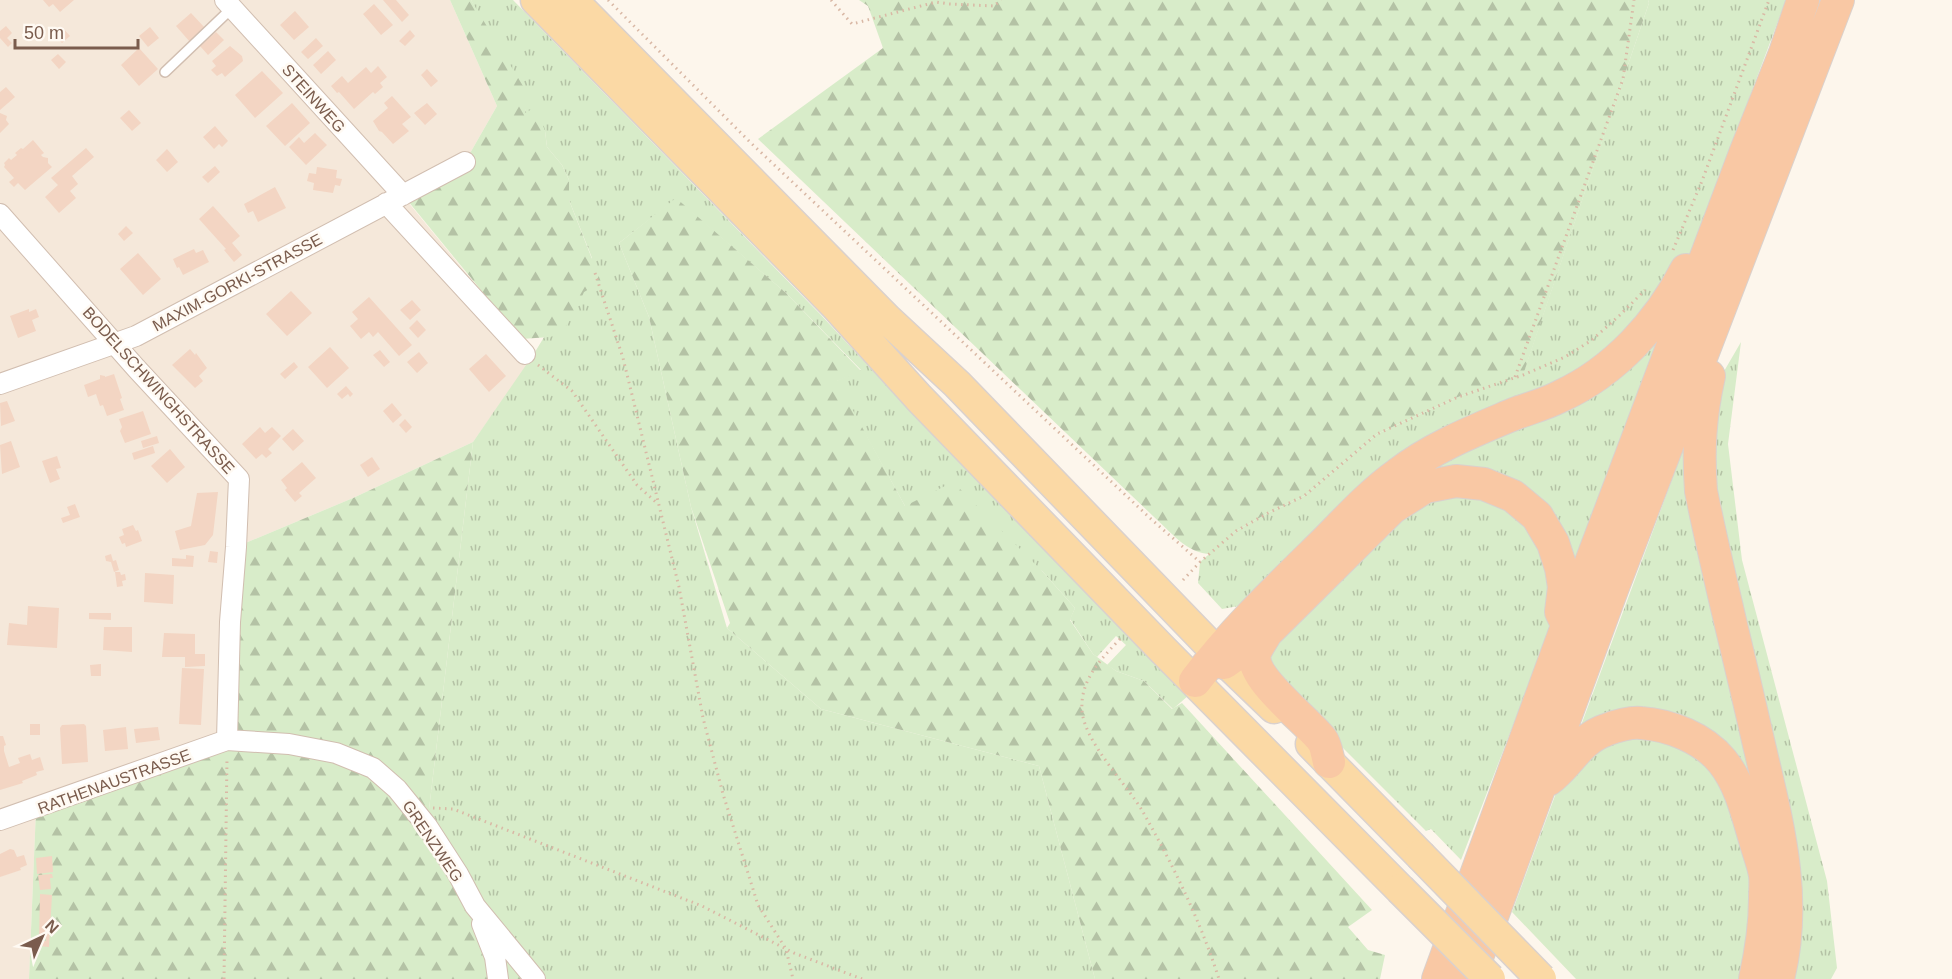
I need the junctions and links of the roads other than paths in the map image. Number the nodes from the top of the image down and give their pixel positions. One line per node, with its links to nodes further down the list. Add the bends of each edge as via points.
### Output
1 (536, 0): 18 (main road)
2 (572, 0): 17 (main road, via 887,319 957,384)
3 (1803, 0): 7 (highway)
4 (1838, 0): 11 (highway)
5 (228, 4): 6 (lane); 9 (street, STEINWEG)
6 (165, 72)
7 (1746, 151): 15 (highway); 17 (highway, via 1676,290 1629,348 1561,396 1447,442 1397,474 1242,623)
8 (465, 162): 9 (street, MAXIM-GORKI-STRASSE)
9 (394, 199): 12 (street, MAXIM-GORKI-STRASSE, via 136,336); 13 (street, STEINWEG)
10 (0, 214): 12 (street, BODELSCHWINGHSTRASSE)
11 (1718, 311): 21 (highway); 31 (highway, via 1720,340 1701,413 1701,491 1783,852 1787,931)
12 (115, 343): 14 (street, MAXIM-GORKI-STRASSE); 19 (street, BODELSCHWINGHSTRASSE, via 239,479)
13 (525, 354)
14 (0, 384)
15 (1567, 626): 16 (highway, via 1561,612 1561,568 1553,543 1537,516 1514,496 1484,484 1456,482 1425,487 1392,508); 26 (highway)
16 (1266, 633): 17 (highway); 20 (highway, via 1255,654 1258,669 1324,742)
17 (1221, 657): 18 (highway); 20 (main road)
18 (1195, 681): 28 (main road, bridge)
19 (227, 740): 22 (street, RATHENAUSTRASSE); 23 (street, GRENZWEG, via 289,744 336,753 373,768 418,814)
20 (1329, 762): 29 (main road, bridge)
21 (1540, 786): 27 (highway); 30 (highway, via 1590,739 1604,730 1639,722 1685,734 1721,760 1736,783 1765,876 1765,928)
22 (0, 820)
23 (475, 906): 24 (street, via 495,957); 25 (street, GRENZWEG)
24 (498, 979)
25 (535, 979)
26 (1438, 979)
27 (1470, 979)
28 (1490, 979)
29 (1541, 979)
30 (1755, 979)
31 (1778, 979)

